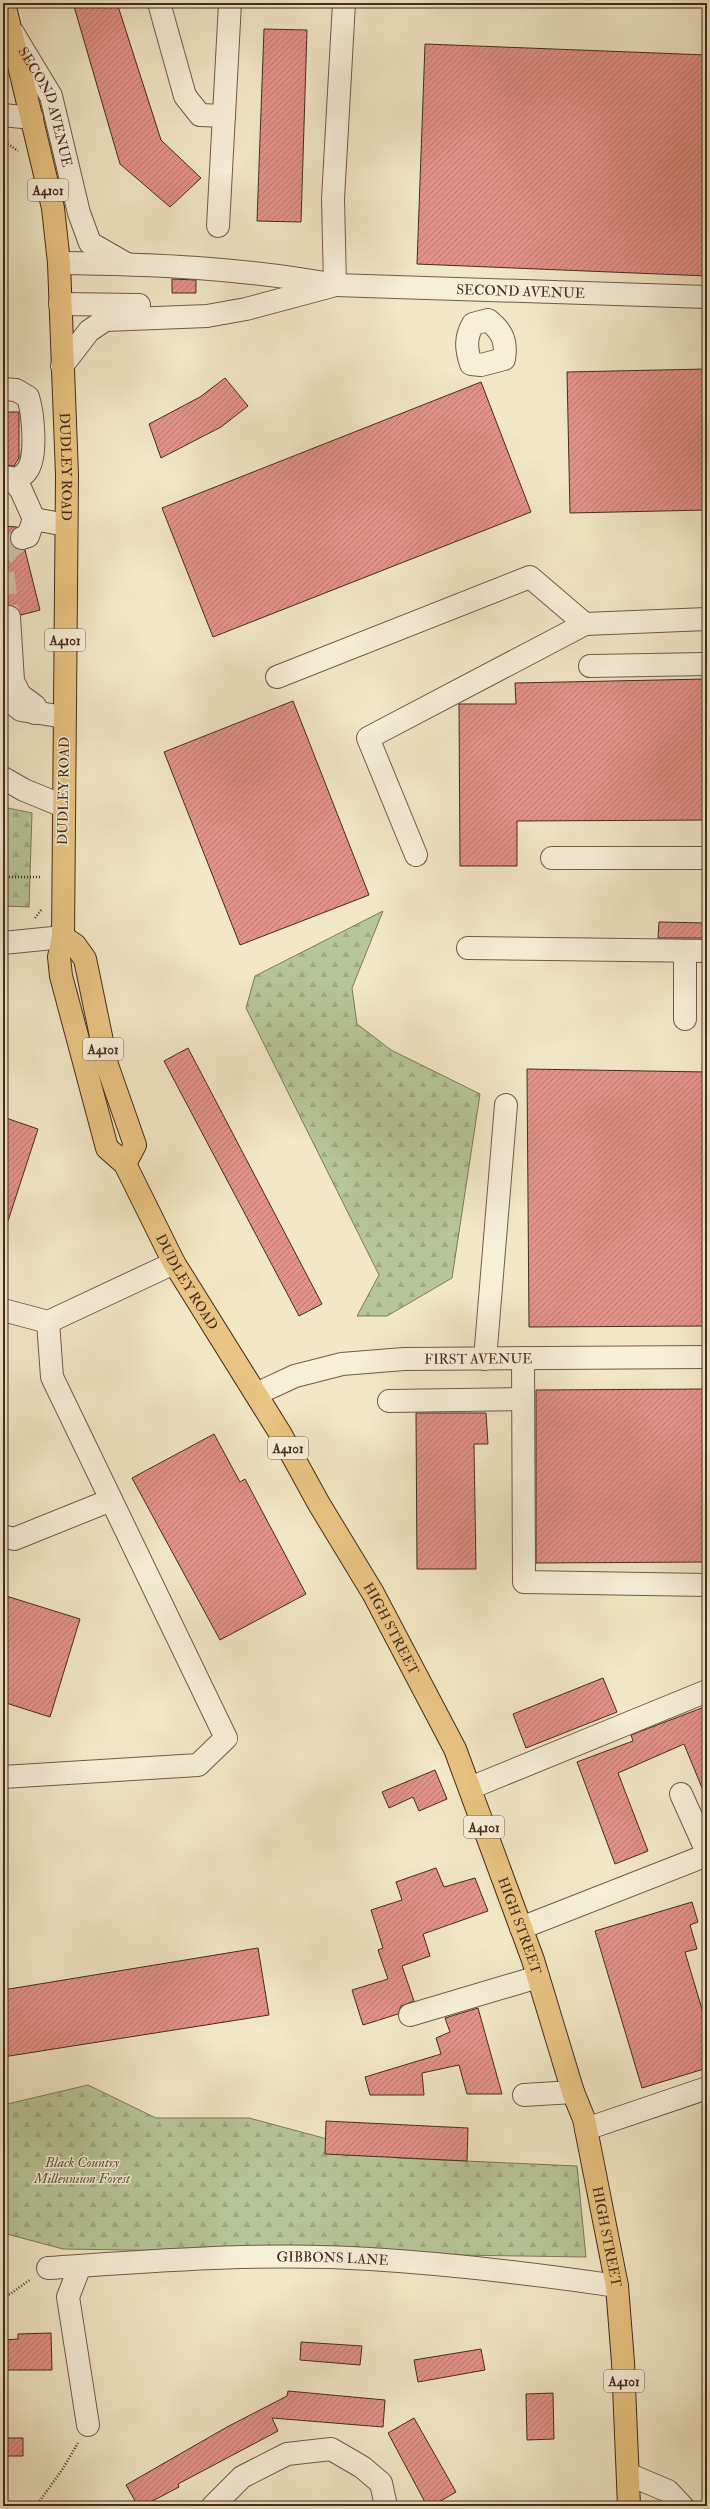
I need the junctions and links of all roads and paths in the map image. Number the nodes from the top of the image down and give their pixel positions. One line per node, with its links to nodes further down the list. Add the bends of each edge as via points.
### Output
1 (4, 3): 5 (main road, DUDLEY ROAD / A4101)
2 (158, 3): 7 (street, via 185,96 200,116)
3 (230, 3): 7 (street)
4 (344, 3): 12 (street, via 333,199)
5 (10, 27): 8 (main road, DUDLEY ROAD / A4101); 11 (street, SECOND AVENUE, via 51,96 79,213 90,243)
6 (3, 115): 8 (street)
7 (224, 116): 9 (street)
8 (32, 118): 10 (main road, DUDLEY ROAD / A4101, via 53,208)
9 (218, 226)
10 (58, 263): 11 (street, SECOND AVENUE); 15 (main road, DUDLEY ROAD / A4101)
11 (126, 264): 12 (street, SECOND AVENUE, via 282,275)
12 (335, 285): 13 (street, SECOND AVENUE); 16 (street, SECOND AVENUE)
13 (489, 289): 14 (street, SECOND AVENUE); 17 (street)
14 (707, 297)
15 (60, 304): 16 (street, SECOND AVENUE); 18 (main road, DUDLEY ROAD / A4101)
16 (246, 309): 18 (street, SECOND AVENUE, via 207,316 105,320 89,331)
17 (488, 320)
18 (62, 366): 22 (main road, DUDLEY ROAD / A4101, via 67,475)
19 (3, 388): 20 (street, via 16,390 28,397 32,410 32,457 27,472)
20 (8, 479): 21 (street, via 21,490)
21 (34, 519): 22 (street); 23 (street, via 28,536)
22 (66, 525): 32 (main road, DUDLEY ROAD / A4101)
23 (22, 538)
24 (9, 618): 31 (street, via 14,681 20,695 35,706)
25 (707, 620): 26 (street)
26 (585, 624): 29 (street, via 530,577); 35 (street, via 368,738)
27 (707, 664): 28 (street)
28 (590, 666)
29 (277, 677)
30 (3, 696): 31 (street, via 21,710)
31 (35, 713): 32 (street)
32 (64, 718): 34 (main road, DUDLEY ROAD / A4101)
33 (3, 778): 34 (street)
34 (63, 806): 39 (main road, DUDLEY ROAD / A4101)
35 (416, 856)
36 (552, 858): 37 (street)
37 (707, 858)
38 (3, 877): 39 (path)
39 (62, 877): 40 (main road, DUDLEY ROAD / A4101)
40 (63, 937): 41 (street); 47 (main road, DUDLEY ROAD / A4101, via 59,957 61,976 107,1148 126,1164)
41 (3, 942)
42 (468, 948): 43 (street)
43 (685, 951): 44 (street); 45 (street)
44 (707, 951)
45 (685, 1019)
46 (506, 1105): 51 (street)
47 (174, 1263): 49 (street); 53 (main road, DUDLEY ROAD / A4101)
48 (3, 1310): 49 (street)
49 (48, 1322): 56 (street, via 52,1377)
50 (707, 1357): 52 (street, FIRST AVENUE)
51 (485, 1358): 52 (street, FIRST AVENUE); 53 (street, FIRST AVENUE, via 404,1359 342,1364 294,1376)
52 (523, 1358): 54 (street)
53 (256, 1394): 61 (main road, HIGH STREET / A4101, via 373,1593 455,1749)
54 (523, 1399): 55 (street); 58 (street, via 524,1582)
55 (389, 1401)
56 (112, 1500): 57 (street, via 14,1539); 60 (street, via 226,1738 198,1765)
57 (3, 1536)
58 (707, 1585)
59 (707, 1691): 61 (street)
60 (4, 1776)
61 (470, 1788): 65 (main road, HIGH STREET / A4101)
62 (681, 1794): 63 (street)
63 (707, 1852)
64 (707, 1855): 65 (street)
65 (521, 1928): 66 (main road, HIGH STREET / A4101)
66 (538, 1977): 67 (street); 69 (main road, HIGH STREET / A4101)
67 (410, 2015)
68 (707, 2088): 71 (street)
69 (574, 2092): 70 (street); 71 (main road, HIGH STREET / A4101)
70 (524, 2095)
71 (586, 2129): 74 (main road, HIGH STREET / A4101)
72 (80, 2266): 73 (street, GIBBONS LANE); 74 (street, GIBBONS LANE, via 229,2257 370,2259 558,2277); 76 (street, via 68,2297)
73 (48, 2268): 75 (path)
74 (616, 2286): 77 (main road, HIGH STREET / A4101)
75 (3, 2296)
76 (88, 2426): 78 (path, via 62,2470)
77 (630, 2476): 81 (main road, HIGH STREET / A4101); 82 (street, via 668,2491)
78 (36, 2506)
79 (213, 2506): 80 (street, via 242,2477 287,2454 331,2449 362,2467 381,2483)
80 (386, 2506)
81 (629, 2506)
82 (682, 2506)

